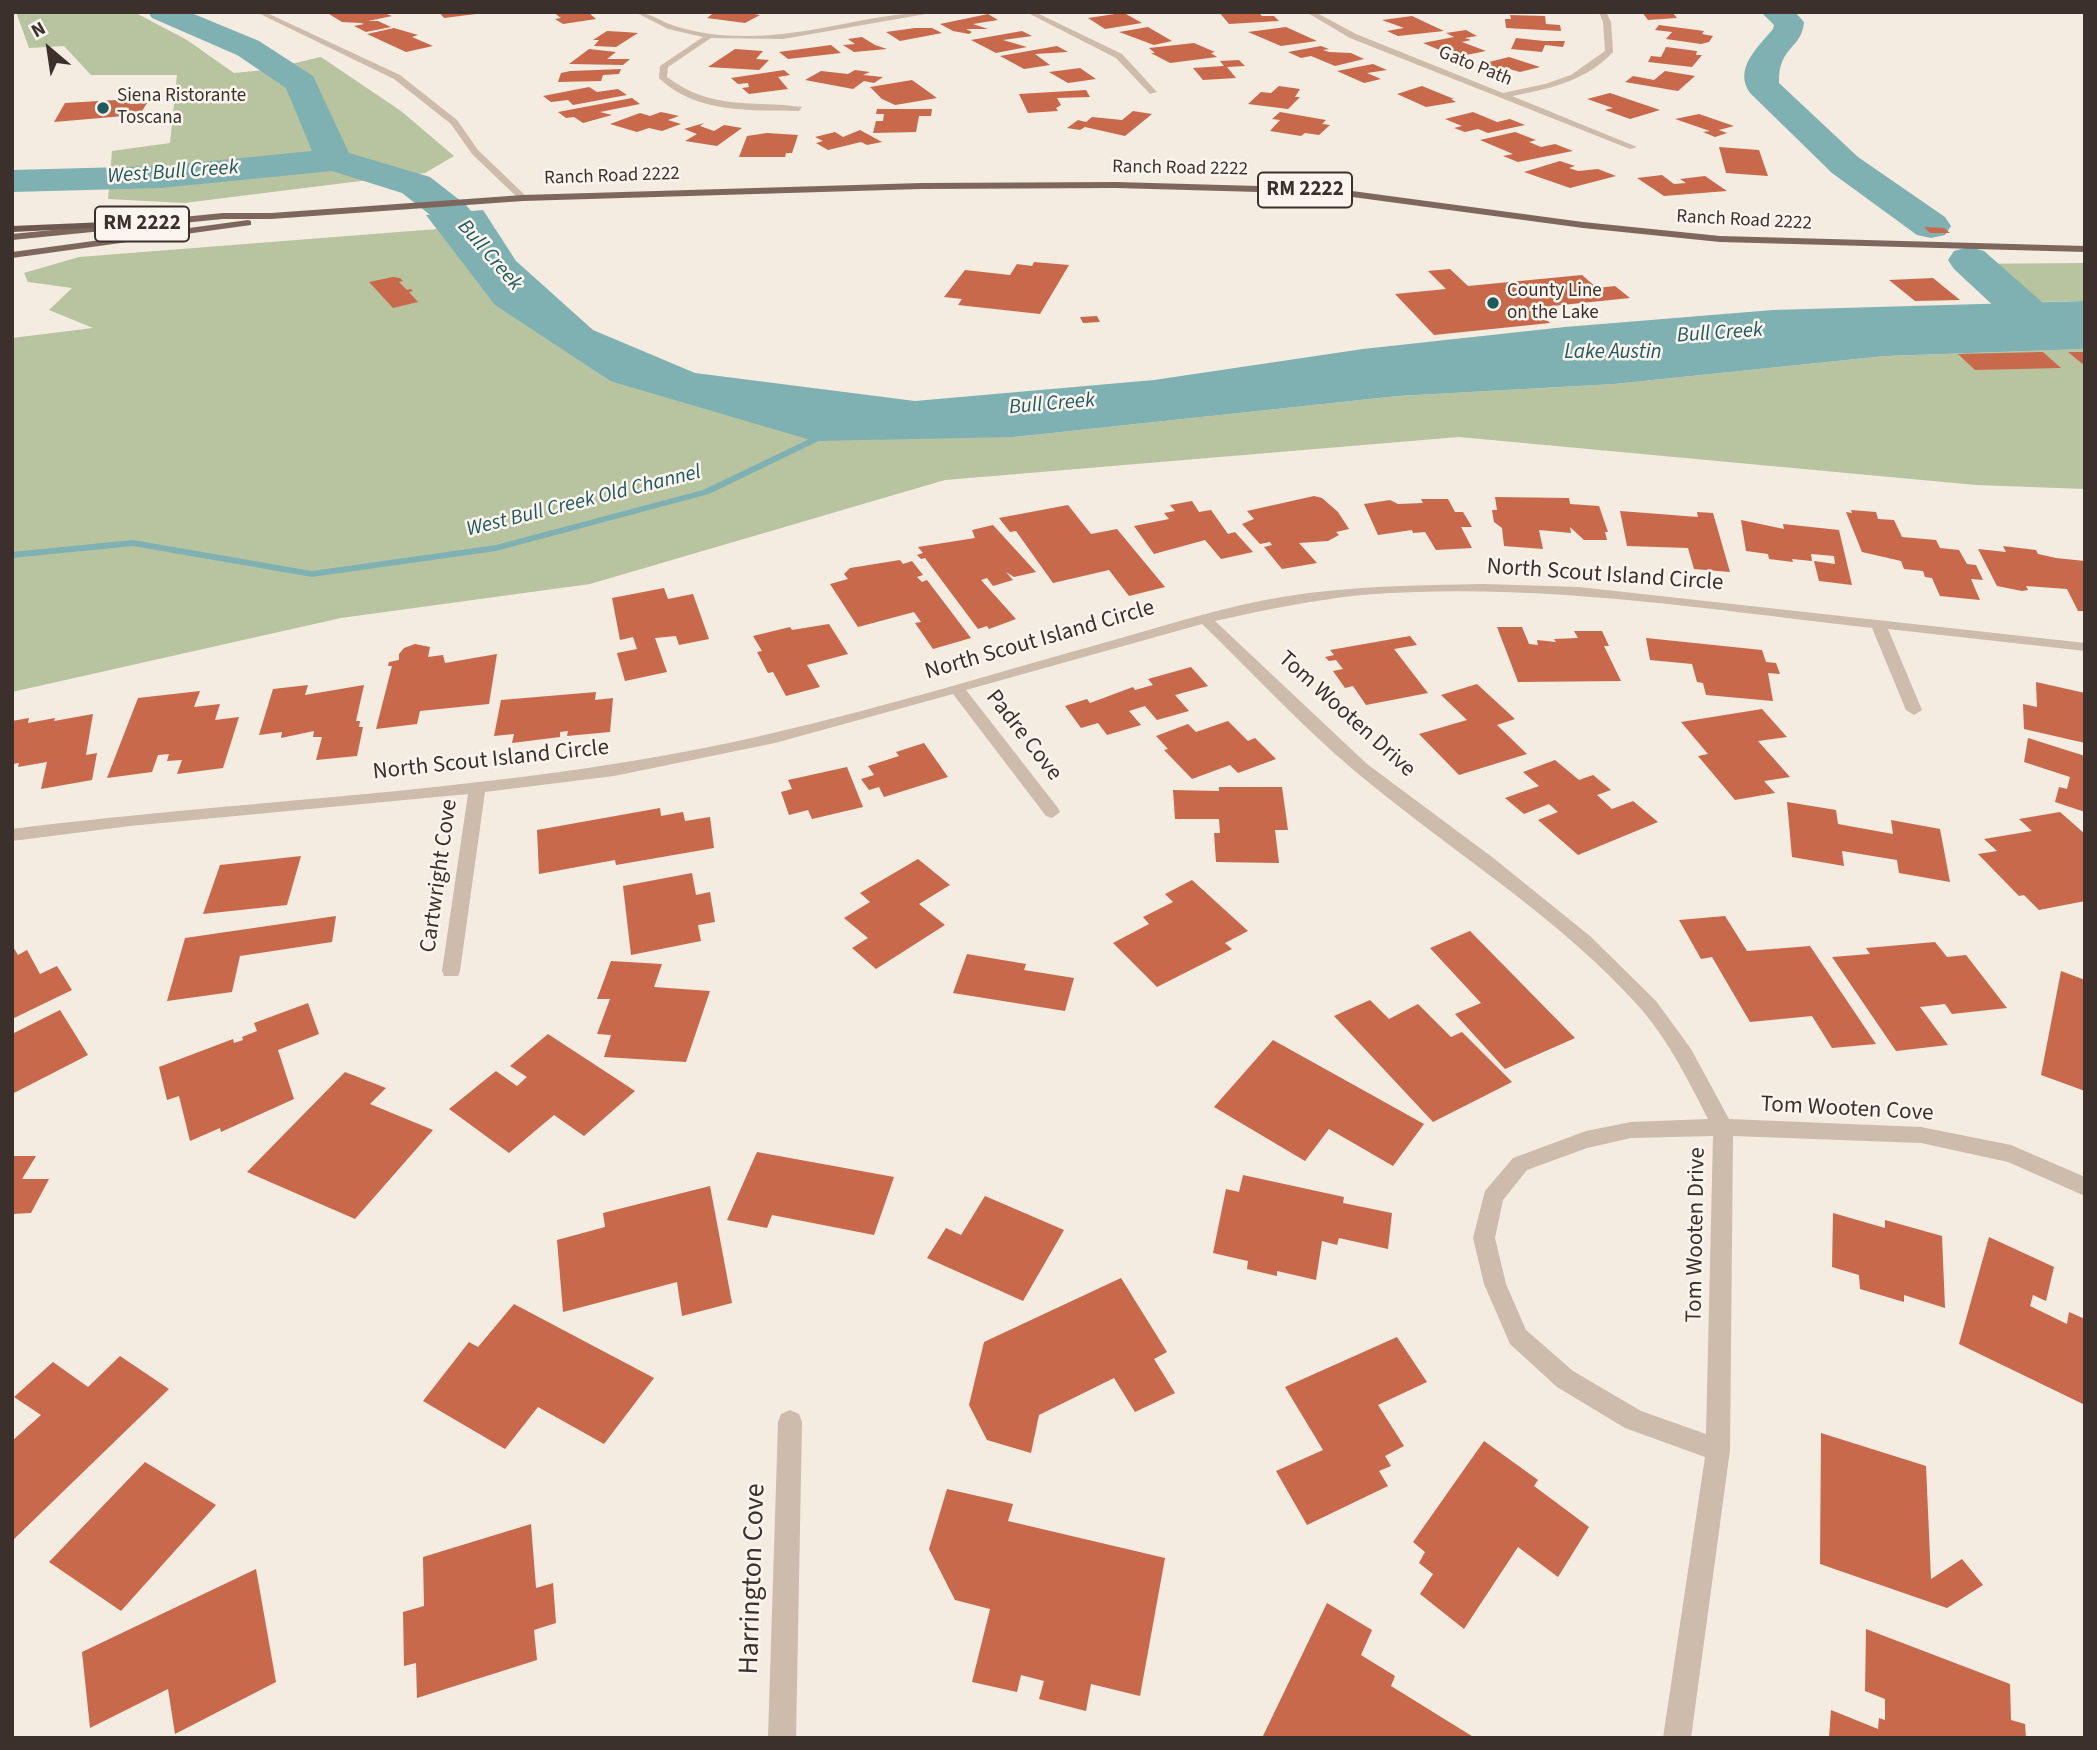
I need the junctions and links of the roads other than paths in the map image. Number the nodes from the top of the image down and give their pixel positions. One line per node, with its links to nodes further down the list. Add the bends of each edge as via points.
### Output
1 (259, 12): 12 (street, via 397,77 454,122 475,152)
2 (638, 12): 7 (street, via 674,30)
3 (934, 12): 7 (street, via 789,34)
4 (1029, 12): 8 (street, via 1119,56)
5 (1309, 12): 9 (street, Gato Path, via 1353,36)
6 (1602, 12): 9 (street, via 1609,52 1594,68 1569,80)
7 (708, 37): 10 (street, via 664,66 663,78 677,91 711,103)
8 (1153, 92)
9 (1503, 95): 11 (street, Gato Path)
10 (799, 109)
11 (1633, 147)
12 (523, 198): 13 (main road, Ranch Road 2222 / RM 2222); 17 (main road, Ranch Road 2222 / RM 2222, via 921,186 1236,186 1330,191 1720,239)
13 (271, 216): 14 (main road, Ranch Road 2222 / RM 2222); 18 (main road, Ranch Road 2222 / RM 2222, via 236,226)
14 (153, 223): 15 (highway); 16 (main road, Ranch Road 2222 / RM 2222)
15 (12, 229)
16 (12, 237)
17 (2085, 249)
18 (12, 255)
19 (1205, 618): 20 (street, North Scout Island Circle, via 1279,601 1363,591 1484,588 1579,591); 22 (street, North Scout Island Circle); 28 (street, Tom Wooten Drive, via 1361,768 1584,941 1648,1006 1684,1054)
20 (1878, 624): 21 (street, North Scout Island Circle); 23 (street)
21 (2085, 647)
22 (957, 688): 24 (street, North Scout Island Circle, via 775,738 614,771); 25 (street, Padre Cove)
23 (1914, 710)
24 (477, 788): 26 (street, North Scout Island Circle); 27 (street, Cartwright Cove)
25 (1052, 811)
26 (12, 835)
27 (452, 971)
28 (1723, 1128): 29 (street, Tom Wooten Cove, via 1921,1135 2011,1153); 31 (street, Tom Wooten Drive); 31 (street, Tom Wooten Cove, via 1631,1130 1586,1140 1520,1164 1493,1197 1484,1238 1495,1284 1518,1337 1565,1380 1634,1420)
29 (2085, 1186)
30 (790, 1422): 32 (street, Harrington Cove)
31 (1718, 1450): 33 (street, Tom Wooten Drive)
32 (782, 1738)
33 (1677, 1738)

